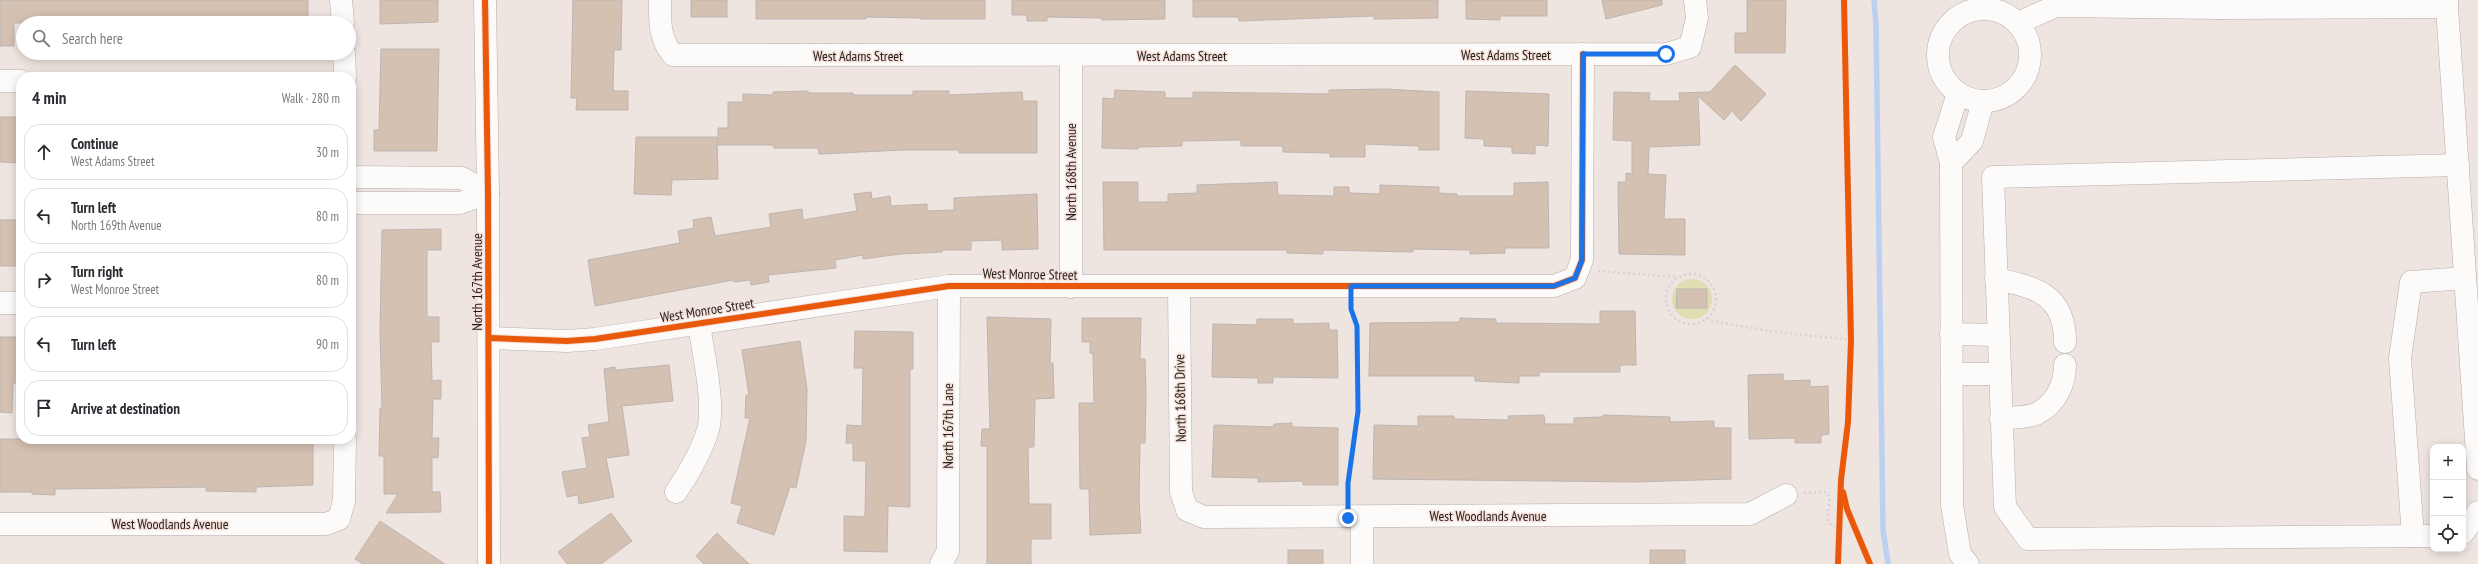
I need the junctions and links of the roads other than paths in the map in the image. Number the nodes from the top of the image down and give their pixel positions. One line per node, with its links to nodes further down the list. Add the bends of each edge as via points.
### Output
1 (341, 0): 7 (street)
2 (485, 0): 20 (street, North 167th Avenue)
3 (660, 0): 10 (street, West Adams Street, via 661,32 665,46 673,56)
4 (1695, 0): 9 (street, West Adams Street, via 1697,18 1690,47 1666,54)
5 (2447, 3): 6 (street); 18 (street)
6 (2219, 4): 8 (street, via 2056,6)
7 (342, 16)
8 (2018, 23): 15 (street, via 2006,14 1983,9 1961,15 1949,25 1941,38 1938,53 1944,75); 16 (street, via 2027,36 2031,51 2029,66 2023,80 2012,92 1998,99)
9 (1583, 54): 10 (street, West Adams Street); 25 (street, West Monroe Street, via 1582,260 1577,272 1554,286)
10 (1071, 56): 26 (street, North 168th Avenue)
11 (344, 60): 12 (street)
12 (344, 72)
13 (0, 81): 14 (street)
14 (16, 81)
15 (1958, 93): 16 (street, via 1970,99); 17 (street, via 1944,137)
16 (1983, 101): 17 (street, via 1972,141)
17 (1951, 163): 30 (street)
18 (2458, 165): 22 (street); 23 (street, via 1993,177)
19 (356, 177): 20 (street, via 462,178)
20 (488, 194): 21 (street, via 460,203); 32 (street, North 167th Avenue)
21 (356, 203)
22 (2465, 278): 39 (street); 47 (street, via 2411,282 2400,358)
23 (1996, 279): 31 (street); 33 (street, via 2030,286 2044,293 2058,308 2065,332)
24 (949, 286): 26 (street, West Monroe Street); 29 (street, West Monroe Street, via 921,288); 50 (street, North 167th Lane, via 948,552)
25 (1179, 286): 26 (street, West Monroe Street); 42 (street, North 168th Drive, via 1182,492)
26 (1071, 287)
27 (0, 303): 28 (street)
28 (16, 303)
29 (699, 324): 32 (street, West Monroe Street, via 566,341); 40 (street, via 709,395 708,429 694,466)
30 (1951, 334): 31 (street); 35 (street)
31 (1998, 334): 36 (street)
32 (489, 338): 49 (street, North 167th Avenue)
33 (2065, 342)
34 (2065, 365): 37 (street, via 2065,375 2060,389 2050,405 2035,414)
35 (1952, 374): 36 (street); 48 (street, via 1952,505)
36 (2000, 374): 37 (street)
37 (2001, 419): 47 (street, via 2004,507 2028,539)
38 (345, 444): 45 (street, West Woodlands Avenue, via 344,501 339,519 326,524)
39 (2478, 469)
40 (676, 492)
41 (1786, 495): 44 (street, West Woodlands Avenue, via 1750,514)
42 (1186, 510): 44 (street, West Woodlands Avenue, via 1204,517)
43 (2478, 512): 46 (street)
44 (1355, 517): 51 (street)
45 (0, 524)
46 (2466, 529)
47 (2423, 536)
48 (1960, 561)
49 (488, 564)
50 (941, 564)
51 (1362, 564)

